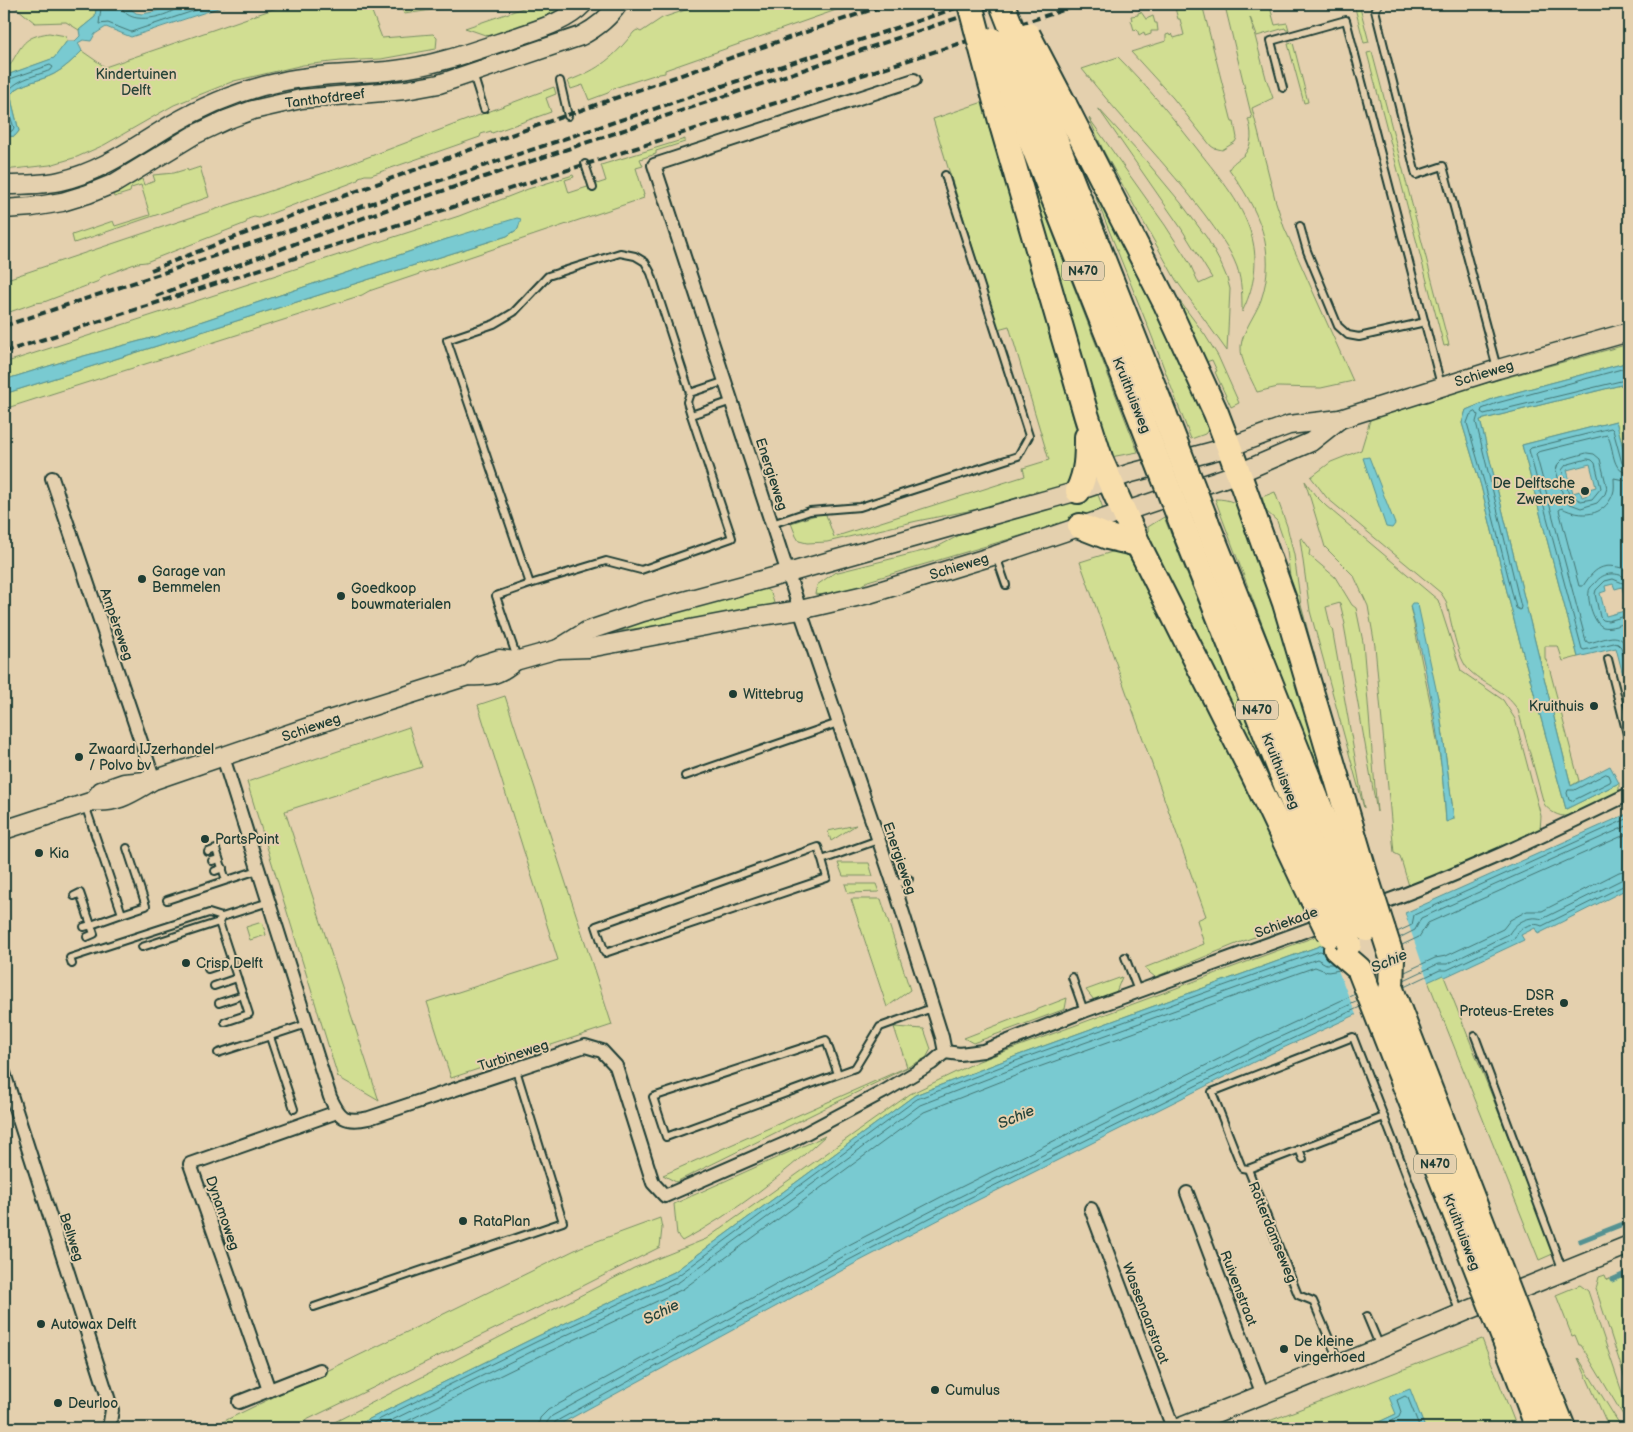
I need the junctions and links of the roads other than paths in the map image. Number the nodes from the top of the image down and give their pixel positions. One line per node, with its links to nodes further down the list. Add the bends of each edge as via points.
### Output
1 (583, 4): 17 (street, Tanthofdreef, via 543,27 424,66 308,76 252,89 198,110 88,172 60,181)
2 (618, 4): 8 (street, Tanthofdreef, via 605,20 581,36)
3 (970, 4): 13 (highway, N470, bridge)
4 (978, 4): 13 (highway, Kruithuisweg / N470, bridge)
5 (1002, 4): 13 (highway, Kruithuisweg / N470, bridge)
6 (1012, 4): 13 (highway, N470, bridge)
7 (1379, 4): 23 (lane, via 1375,10 1416,175 1443,166)
8 (472, 73): 12 (lane); 19 (street, Tanthofdreef, via 406,90 301,99 266,107 194,135 115,183 88,194 62,202)
9 (560, 80): 14 (lane)
10 (914, 80): 24 (street, Energieweg, via 654,165)
11 (1283, 88): 21 (lane, via 1271,41 1346,20)
12 (484, 109)
13 (1033, 115): 28 (highway, N470); 31 (highway, N470, via 1166,304); 68 (highway, Kruithuisweg / N470, bridge)
14 (568, 116)
15 (585, 164): 18 (lane)
16 (945, 175): 37 (lane, via 1029,436 1018,456 860,507 810,511)
17 (4, 184)
18 (593, 188)
19 (4, 209)
20 (1300, 226): 21 (lane, via 1331,310 1343,331 1354,336 1366,336)
21 (1425, 322): 25 (lane)
22 (1629, 332): 23 (street, Schieweg)
23 (1498, 369): 25 (street, Schieweg)
24 (726, 381): 26 (lane); 27 (street, Energieweg)
25 (1441, 386): 30 (street, Schieweg)
26 (690, 394): 29 (lane, via 687,402); 42 (lane, via 651,273 645,262 635,256 620,253 548,276 514,312 494,324 447,340)
27 (732, 401): 29 (lane); 37 (street, Energieweg)
28 (1086, 414): 34 (highway, N470); 35 (highway, N470, via 1088,460)
29 (691, 415): 42 (lane, via 732,538 641,570 606,561)
30 (1340, 419): 31 (street, Schieweg, via 1289,425); 32 (street, Schieweg, via 1311,442)
31 (1230, 447): 32 (highway, N470); 34 (street, Schieweg)
32 (1239, 473): 36 (street, Schieweg); 68 (highway, N470, via 1285,603)
33 (52, 478): 52 (street, Ampèreweg)
34 (1110, 480): 35 (street, Schieweg); 36 (highway, N470)
35 (1078, 491): 41 (street, Schieweg)
36 (1123, 513): 38 (street, Schieweg); 39 (highway, N470)
37 (772, 524): 41 (street, Energieweg)
38 (1080, 526): 39 (highway); 40 (street, Schieweg)
39 (1138, 544): 68 (highway, N470, via 1255,778)
40 (996, 554): 43 (lane); 44 (street, Schieweg, via 869,594)
41 (788, 573): 44 (street, Energieweg); 45 (street, Schieweg, via 643,612 587,631)
42 (530, 584): 47 (lane, via 496,596)
43 (1006, 586)
44 (800, 610): 45 (street, Schieweg, via 589,648); 48 (street, Energieweg)
45 (558, 649): 47 (street, Schieweg)
46 (1608, 659): 49 (lane)
47 (516, 661): 50 (street, Schieweg, via 499,659 488,662 468,676)
48 (838, 723): 51 (lane); 56 (street, Energieweg)
49 (1629, 742)
50 (223, 757): 52 (street, Schieweg); 63 (street)
51 (685, 776)
52 (154, 780): 54 (street, Schieweg, via 128,795 106,802)
53 (1629, 794): 84 (street, Schiekade, via 1441,881)
54 (89, 802): 55 (street, Schieweg); 72 (lane)
55 (4, 830)
56 (878, 840): 60 (lane); 67 (street, Energieweg)
57 (127, 848): 72 (lane, via 146,906)
58 (208, 852): 59 (lane, via 216,849)
59 (220, 859): 61 (lane); 62 (lane)
60 (822, 860): 60 (lane, via 827,878 605,954 596,926 818,847)
61 (212, 861)
62 (223, 868): 64 (lane); 66 (lane)
63 (258, 870): 66 (lane); 71 (street)
64 (215, 871)
65 (909, 879): 67 (lane)
66 (226, 880): 70 (lane)
67 (894, 885): 87 (street, Energieweg)
68 (1339, 888): 112 (highway, Kruithuisweg / N470, bridge, via 1359,969); 112 (highway, Kruithuisweg / N470, bridge, via 1392,958 1391,989)
69 (74, 896): 74 (lane, via 80,893 80,905)
70 (167, 900)
71 (269, 902): 73 (lane); 90 (street)
72 (122, 914): 74 (lane)
73 (220, 920): 76 (lane); 78 (lane); 79 (lane, via 209,913 70,958)
74 (88, 926): 75 (lane, via 94,934)
75 (87, 937)
76 (142, 947)
77 (1125, 957): 84 (lane)
78 (232, 961): 80 (lane); 82 (lane)
79 (72, 964)
80 (208, 969)
81 (1072, 977): 88 (lane)
82 (237, 978): 83 (lane); 85 (lane)
83 (214, 986)
84 (1138, 991): 88 (street, Schiekade)
85 (243, 995): 86 (lane); 89 (lane, via 249,1014)
86 (219, 1003)
87 (932, 1008): 93 (street, Energieweg); 97 (lane, via 880,1027 855,1068)
88 (1084, 1011): 93 (street, Schiekade, via 983,1051)
89 (225, 1022)
90 (307, 1024): 91 (lane); 99 (street)
91 (270, 1036): 94 (lane); 98 (lane)
92 (1475, 1036): 107 (lane)
93 (945, 1052): 95 (street, Turbineweg, via 885,1091 789,1142 665,1196 653,1183 616,1066 602,1051 585,1046)
94 (218, 1054)
95 (516, 1070): 99 (street, Turbineweg, via 369,1118 350,1120); 108 (lane, via 562,1222)
96 (4, 1073): 118 (street, Bellweg, via 112,1410)
97 (838, 1074): 97 (lane, via 666,1137 653,1097 826,1040)
98 (294, 1109)
99 (337, 1112): 115 (street, Dynamoweg, via 190,1164)
100 (1384, 1117): 101 (lane, Rotterdamseweg); 103 (lane, via 1354,1036 1212,1092 1242,1168); 109 (lane)
101 (1299, 1150): 102 (lane); 103 (lane, Rotterdamseweg)
102 (1303, 1159)
103 (1248, 1169): 113 (lane, Rotterdamseweg, via 1298,1295 1313,1300)
104 (1187, 1193): 116 (street, Ruivenstraat)
105 (1091, 1209): 119 (street, Wassenaarstraat)
106 (1629, 1245): 107 (street)
107 (1563, 1272): 109 (street)
108 (314, 1307)
109 (1460, 1314): 111 (street)
110 (1367, 1316): 111 (lane)
111 (1380, 1348): 113 (street)
112 (1521, 1353): 121 (highway, Kruithuisweg / N470); 122 (highway, Kruithuisweg / N470)
113 (1340, 1364): 116 (street)
114 (320, 1370): 115 (street)
115 (269, 1390): 117 (street)
116 (1263, 1395): 120 (street)
117 (239, 1402)
118 (109, 1428)
119 (1173, 1428)
120 (1178, 1428)
121 (1538, 1428)
122 (1563, 1428)

